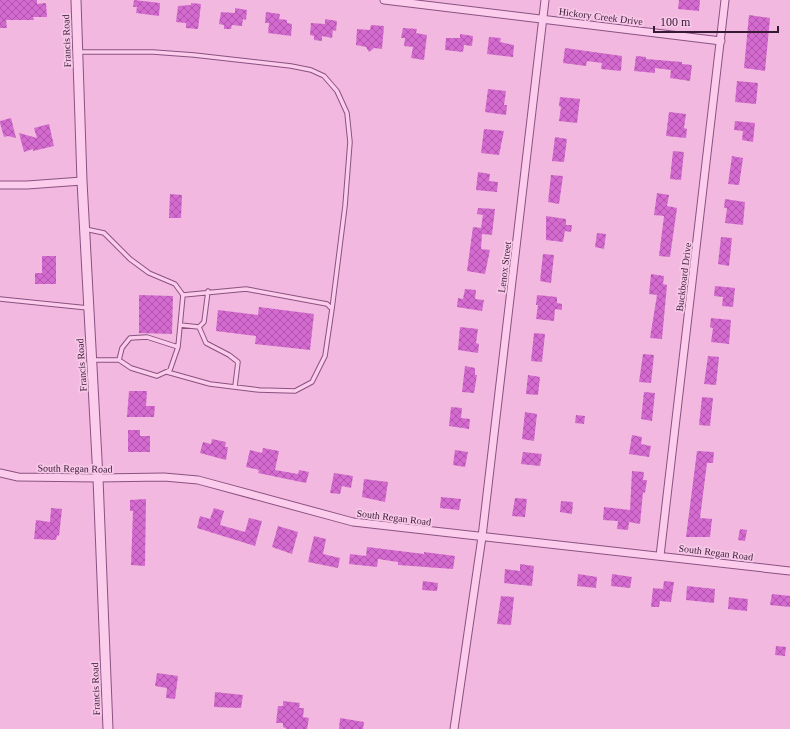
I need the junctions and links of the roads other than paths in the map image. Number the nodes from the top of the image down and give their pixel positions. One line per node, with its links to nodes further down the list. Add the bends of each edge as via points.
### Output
1 (76, 0): 8 (street, Francis Road)
2 (384, 0): 3 (street, Hickory Creek Drive)
3 (392, 0): 6 (street, Hickory Creek Drive)
4 (545, 0): 6 (street, Lenox Street)
5 (725, 0): 7 (street, Buckboard Drive)
6 (543, 19): 7 (street, Hickory Creek Drive); 26 (street, Lenox Street)
7 (721, 41): 27 (street, Buckboard Drive)
8 (77, 52): 9 (street, Francis Road); 16 (lane, via 194,55 291,66 324,76 337,91 347,113 350,142)
9 (82, 181): 10 (street); 11 (street, Francis Road)
10 (0, 184)
11 (84, 229): 13 (lane, via 104,233 130,259 149,272 175,284); 15 (street, Francis Road)
12 (208, 291): 13 (lane); 16 (lane, via 246,289 327,304); 18 (lane, via 204,322)
13 (183, 295): 17 (lane)
14 (0, 299): 15 (lane)
15 (88, 308): 20 (street, Francis Road)
16 (332, 309): 23 (lane, via 325,356 312,382 295,391)
17 (180, 325): 18 (lane); 19 (lane)
18 (199, 327): 23 (lane, via 206,343 238,362)
19 (178, 347): 21 (lane, via 147,337 130,338 122,348); 22 (lane)
20 (91, 360): 21 (lane); 25 (street, Francis Road)
21 (120, 360): 22 (lane, via 131,368 157,376)
22 (167, 372): 23 (lane, via 210,384)
23 (235, 386)
24 (0, 473): 25 (street, South Regan Road, via 18,477)
25 (98, 478): 26 (street, South Regan Road, via 164,477 198,480 353,522); 29 (street, Francis Road)
26 (482, 537): 27 (street, South Regan Road); 30 (street, Lenox Street)
27 (660, 556): 28 (street, South Regan Road)
28 (790, 571)
29 (108, 729)
30 (454, 729)

